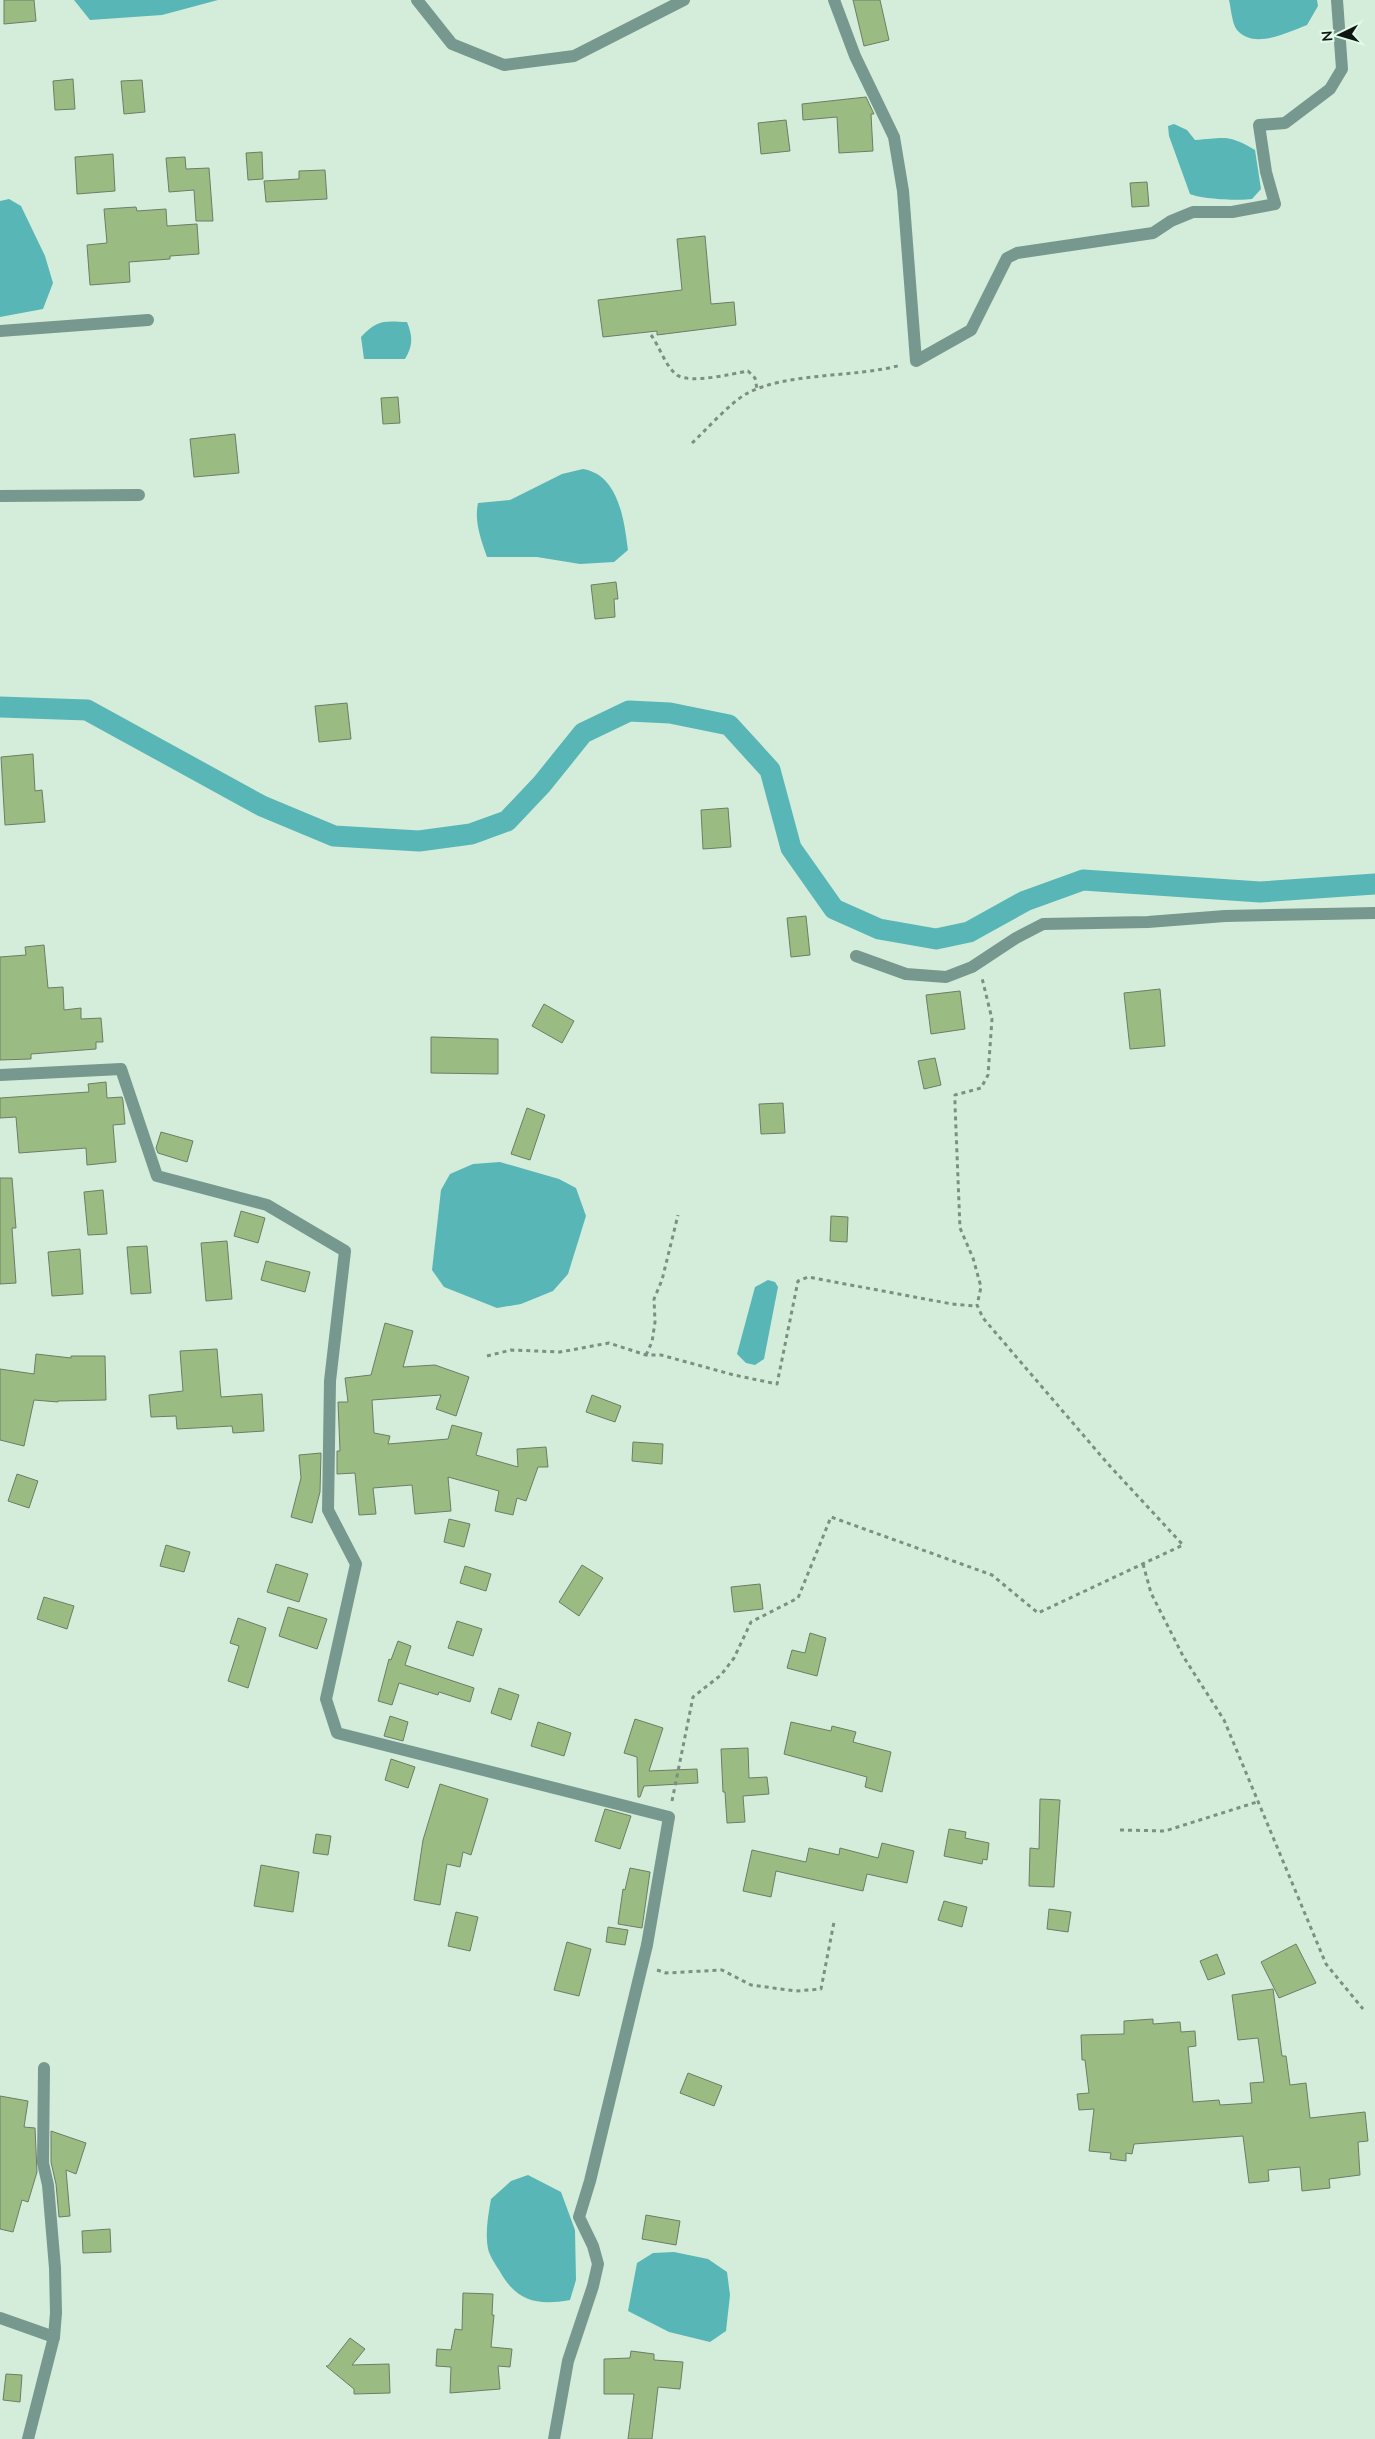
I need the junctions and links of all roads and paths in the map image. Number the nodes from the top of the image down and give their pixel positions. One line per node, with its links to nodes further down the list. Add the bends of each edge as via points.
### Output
1 (417, 0): 2 (street, via 452,44 504,64 574,56)
2 (684, 0)
3 (834, 0): 8 (street, via 855,56 894,137 903,191)
4 (1337, 0): 8 (street, via 1342,69 1330,88 1285,122 1259,125 1275,204 1232,212 1193,212 1171,220 1153,233 1017,253 1007,258 971,330)
5 (148, 320): 6 (street)
6 (0, 331)
7 (652, 335): 9 (path, via 666,362 678,376 713,377 748,371 756,378)
8 (916, 361): 9 (path, via 878,372 770,384)
9 (757, 389): 10 (path, via 745,394)
10 (692, 443)
11 (139, 495): 12 (street)
12 (0, 496)
13 (1375, 912): 15 (street, via 1043,924)
14 (856, 956): 15 (street, via 906,974 946,977)
15 (978, 964): 21 (path, via 992,1019 988,1075 981,1088 955,1096 960,1228 981,1287 977,1305 983,1318 1076,1428 1183,1546)
16 (0, 1075): 23 (street, via 121,1069 157,1176 267,1205 345,1251 330,1381 328,1510 356,1564 326,1699 337,1733)
17 (678, 1215): 19 (path, via 654,1299 655,1322)
18 (974, 1306): 19 (path, via 808,1277 798,1281 777,1384 661,1355)
19 (646, 1355): 20 (path, via 609,1343 560,1352 511,1350)
20 (488, 1356)
21 (1143, 1564): 22 (path, via 1151,1593 1183,1656 1224,1720); 23 (path, via 1038,1614 992,1575 831,1516 798,1598 751,1622 734,1658 721,1675 693,1697)
22 (1257, 1802): 24 (path, via 1165,1831); 27 (path, via 1326,1964)
23 (669, 1817): 26 (street)
24 (1120, 1830)
25 (834, 1922): 26 (path, via 821,1990 796,1991 751,1985 722,1970 666,1973)
26 (643, 1965): 32 (street, via 579,2217 598,2264 568,2361)
27 (1363, 2009)
28 (44, 2068): 30 (street, via 43,2163 55,2268)
29 (0, 2318): 30 (street)
30 (54, 2337): 31 (street)
31 (28, 2439)
32 (554, 2439)

